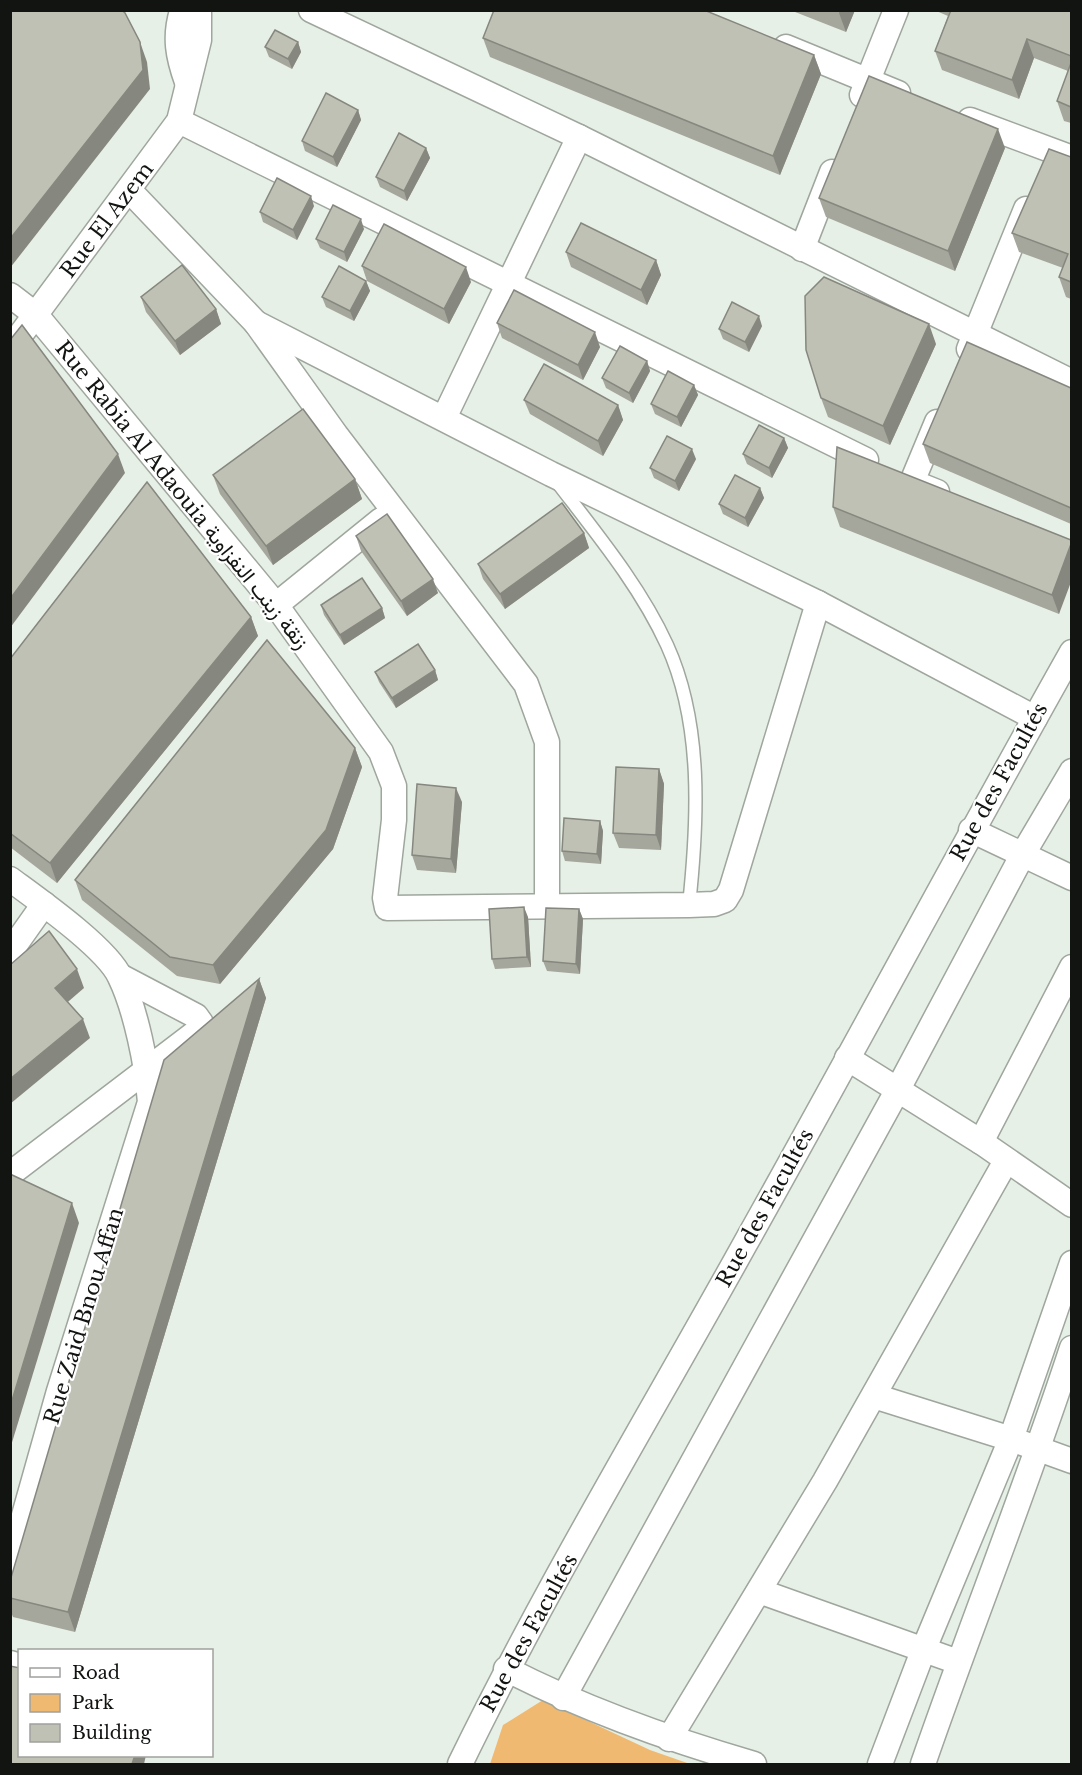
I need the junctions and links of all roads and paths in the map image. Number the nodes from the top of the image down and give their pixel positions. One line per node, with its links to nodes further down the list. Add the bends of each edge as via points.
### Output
1 (311, 10): 10 (street)
2 (896, 10): 5 (street)
3 (192, 11): 9 (street, Rue El Azem, via 176,30 179,61 187,82)
4 (762, 37): 5 (street)
5 (868, 81): 6 (street); 7 (street)
6 (921, 102)
7 (855, 113)
8 (953, 114): 12 (street)
9 (180, 121): 13 (street, Rue El Azem); 15 (street)
10 (579, 137): 14 (street); 15 (street)
11 (839, 155): 14 (street)
12 (1050, 166): 19 (street)
13 (130, 191): 17 (street, Rue El Azem); 18 (street)
14 (802, 249): 19 (street)
15 (509, 285): 24 (street); 26 (street)
16 (10, 295): 17 (street, Rue Rabia Al Adaouia زنقة زينب النفزاوية)
17 (36, 315): 20 (street, Rue El Azem); 30 (street, Rue Rabia Al Adaouia زنقة زينب النفزاوية)
18 (256, 323): 24 (street); 28 (street)
19 (975, 334): 21 (street); 22 (street)
20 (10, 349)
21 (961, 367)
22 (1071, 382)
23 (947, 400): 26 (street)
24 (444, 418): 25 (street)
25 (551, 474): 29 (street); 39 (lane, via 646,607 667,645 681,687 694,778 696,841)
26 (912, 482): 27 (street)
27 (955, 500)
28 (393, 511): 30 (street); 40 (street, via 526,684 547,742)
29 (818, 603): 32 (street); 39 (street, via 731,890 725,900 714,904)
30 (276, 605): 40 (street, Rue Rabia Al Adaouia زنقة زينب النفزاوية, via 381,752 394,786 387,908)
31 (1071, 652): 32 (street, Rue des Facultés)
32 (1035, 718): 34 (street, Rue des Facultés)
33 (1071, 771): 35 (street)
34 (970, 830): 35 (street); 44 (street, Rue des Facultés)
35 (1023, 854): 36 (street); 46 (street)
36 (1071, 878)
37 (10, 879): 38 (street)
38 (44, 904): 41 (street); 43 (street, via 105,956)
39 (689, 905): 40 (street)
40 (547, 906)
41 (10, 952)
42 (1071, 967): 47 (street)
43 (120, 976): 45 (street, Rue Zaid Bnou Affan); 45 (street, via 196,1016 201,1023 186,1042)
44 (847, 1058): 46 (street); 61 (street, Rue des Facultés)
45 (147, 1067): 49 (street); 57 (street, Rue Zaid Bnou Affan, via 150,1102 139,1144 59,1391)
46 (897, 1091): 47 (street); 62 (street)
47 (981, 1142): 48 (street)
48 (1005, 1161): 50 (street); 53 (street)
49 (10, 1174)
50 (1071, 1205)
51 (1071, 1263): 54 (street)
52 (1071, 1348): 55 (street)
53 (874, 1396): 54 (street); 58 (street)
54 (1011, 1438): 55 (street); 59 (street)
55 (1039, 1449): 56 (street); 60 (street)
56 (1071, 1461)
57 (10, 1565)
58 (759, 1591): 59 (street); 63 (street)
59 (923, 1651): 60 (street); 66 (street)
60 (958, 1662): 67 (street)
61 (506, 1669): 62 (street); 64 (street, Rue des Facultés)
62 (563, 1698): 63 (street)
63 (669, 1739): 65 (street)
64 (460, 1764)
65 (754, 1764)
66 (880, 1764)
67 (923, 1764)

